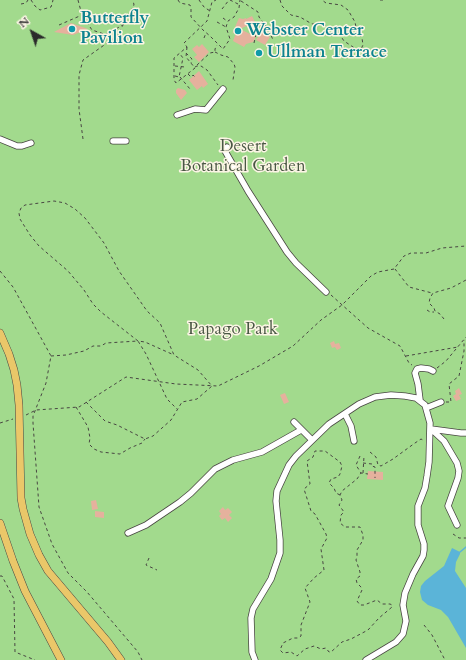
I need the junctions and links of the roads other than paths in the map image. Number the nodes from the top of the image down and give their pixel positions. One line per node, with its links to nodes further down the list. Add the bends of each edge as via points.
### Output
1 (221, 88): 2 (lane, via 207,112 195,109)
2 (177, 115)
3 (0, 139): 6 (lane, via 17,146)
4 (113, 141): 5 (lane)
5 (126, 141)
6 (31, 143)
7 (227, 147): 8 (lane, via 225,151 287,252)
8 (326, 292)
9 (0, 333): 25 (main road, via 9,354 17,385 21,498 30,534 48,571)
10 (433, 371): 11 (lane, via 421,368 415,373)
11 (420, 400): 13 (lane); 14 (lane, via 391,395 375,397)
12 (441, 402): 13 (lane)
13 (426, 408): 16 (lane)
14 (345, 414): 19 (lane, via 329,424); 20 (lane)
15 (294, 422): 17 (lane)
16 (431, 429): 18 (lane); 22 (lane, via 444,441 457,463 458,478 448,506); 27 (lane, via 425,488 418,506 418,525 424,550 405,593 403,605 406,621 403,634 396,642)
17 (301, 430): 19 (lane); 23 (lane, via 262,452 233,460 215,469 180,502 146,525)
18 (466, 433)
19 (312, 440): 26 (lane, via 289,465 277,492 280,553 271,579 253,609 252,652)
20 (354, 441)
21 (0, 523): 24 (main road, via 25,591)
22 (457, 525)
23 (128, 533)
24 (62, 660)
25 (121, 660)
26 (256, 660)
27 (366, 660)

